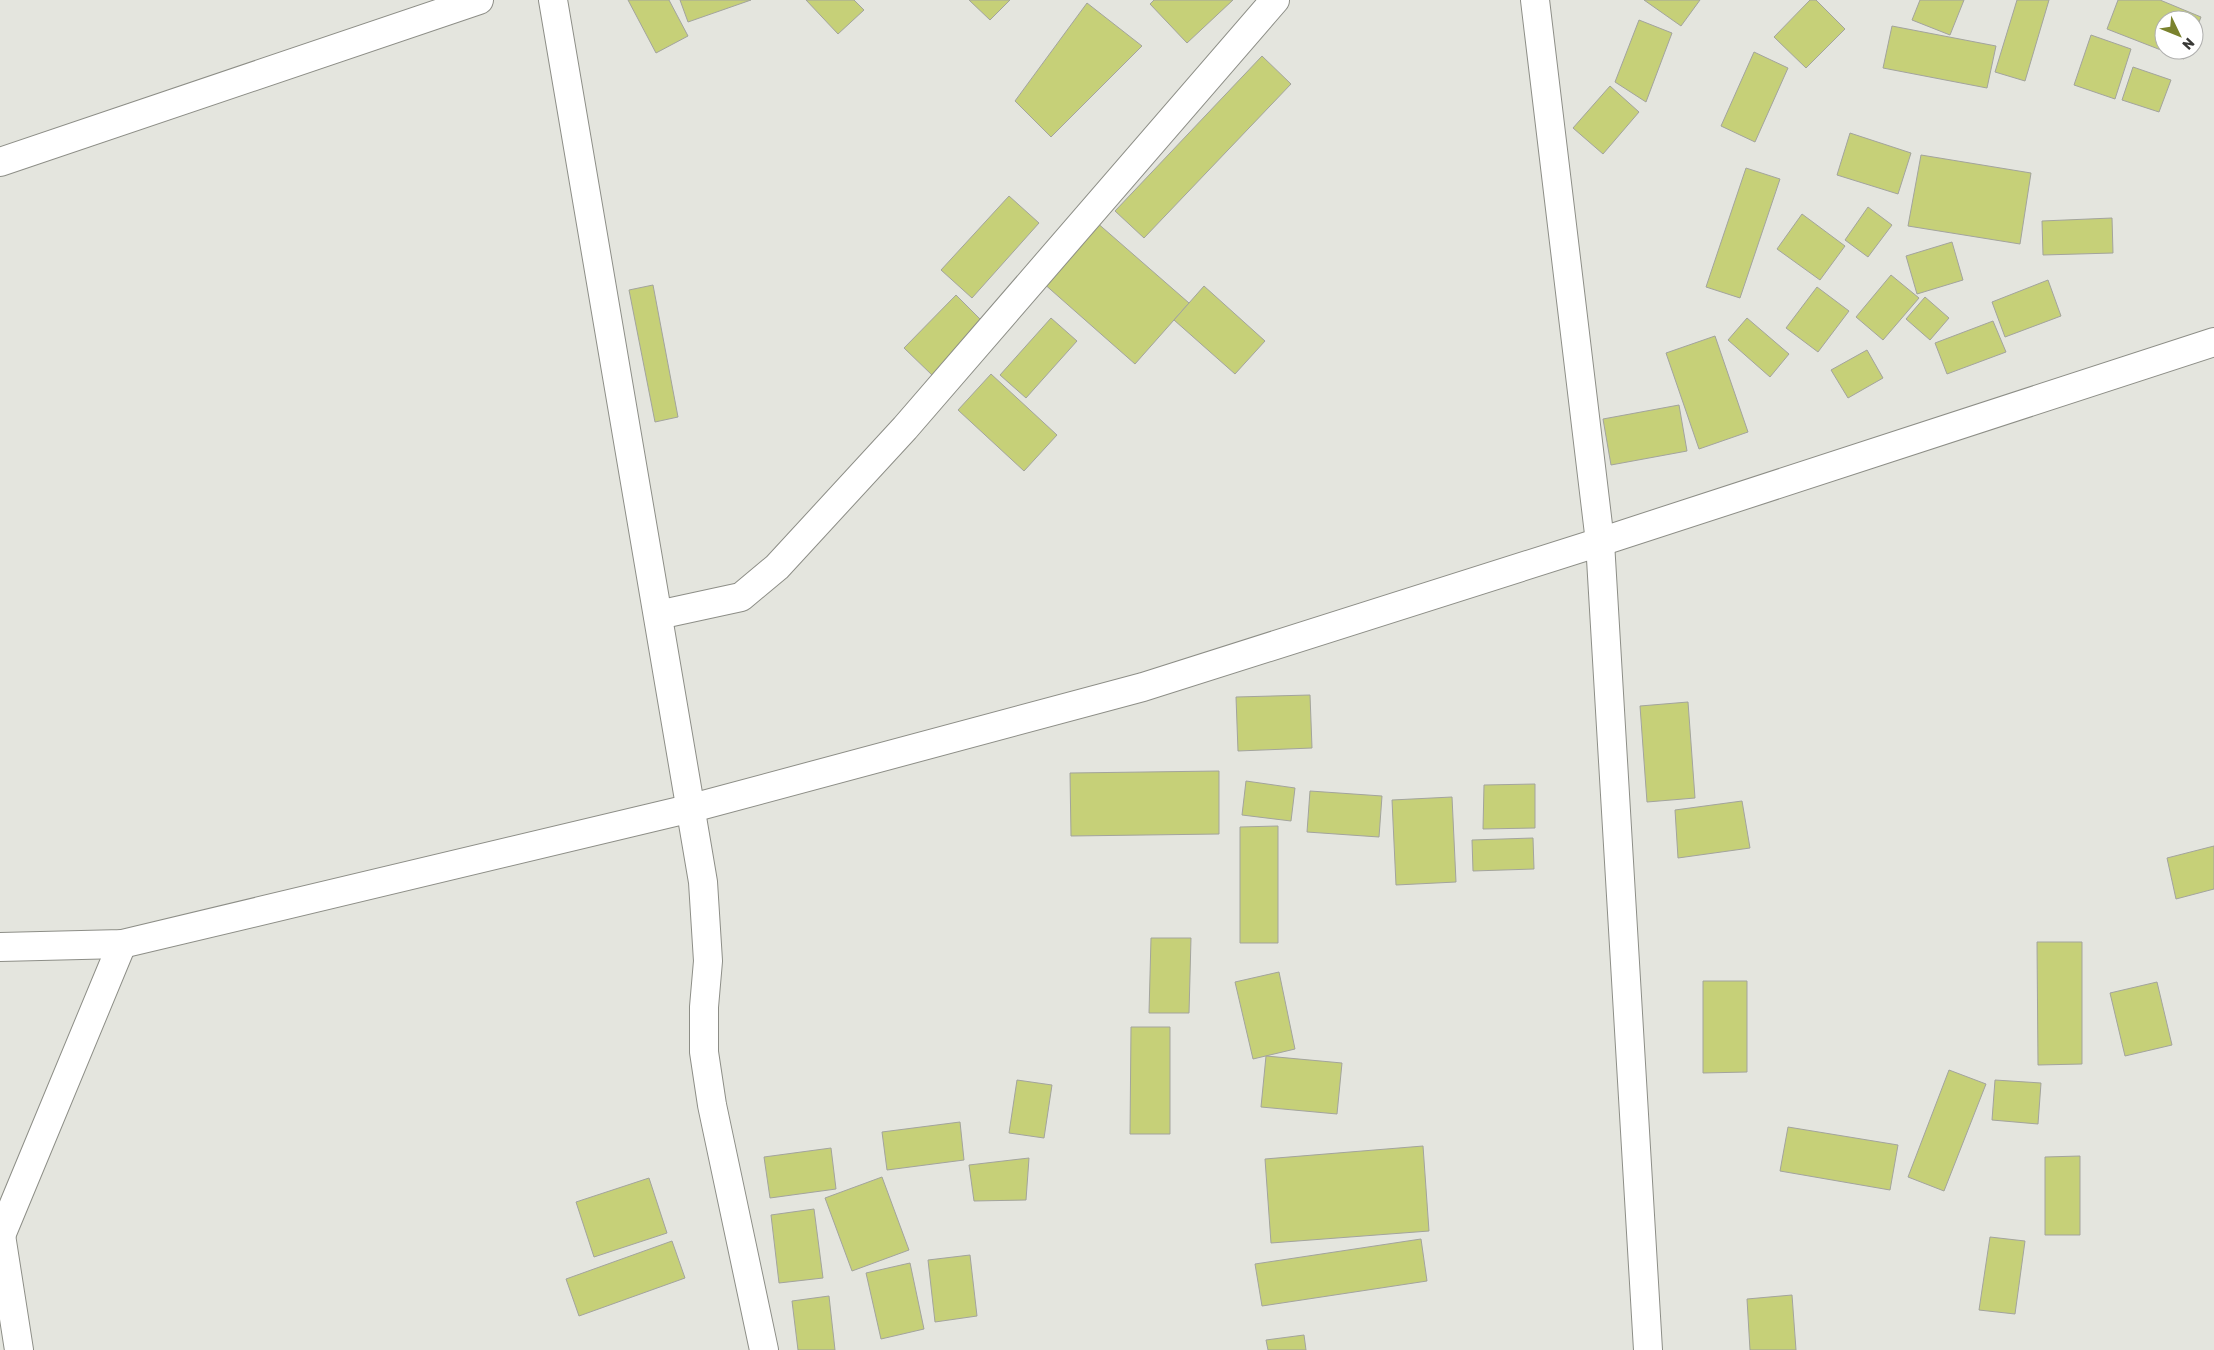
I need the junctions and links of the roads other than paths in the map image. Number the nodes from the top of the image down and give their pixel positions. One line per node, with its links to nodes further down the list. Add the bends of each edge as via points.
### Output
1 (479, 0): 5 (street)
2 (553, 0): 8 (street)
3 (1275, 0): 8 (street, via 905,428 777,566 741,597)
4 (1535, 0): 7 (street)
5 (0, 162)
6 (2214, 342): 7 (street)
7 (1600, 542): 9 (street, via 1143,687); 15 (street)
8 (658, 615): 9 (street)
9 (692, 808): 10 (street); 14 (street, via 703,882 708,961 704,1052 712,1105)
10 (122, 944): 11 (street); 12 (street)
11 (0, 947)
12 (1, 1237): 13 (street)
13 (19, 1350)
14 (764, 1350)
15 (1648, 1350)

